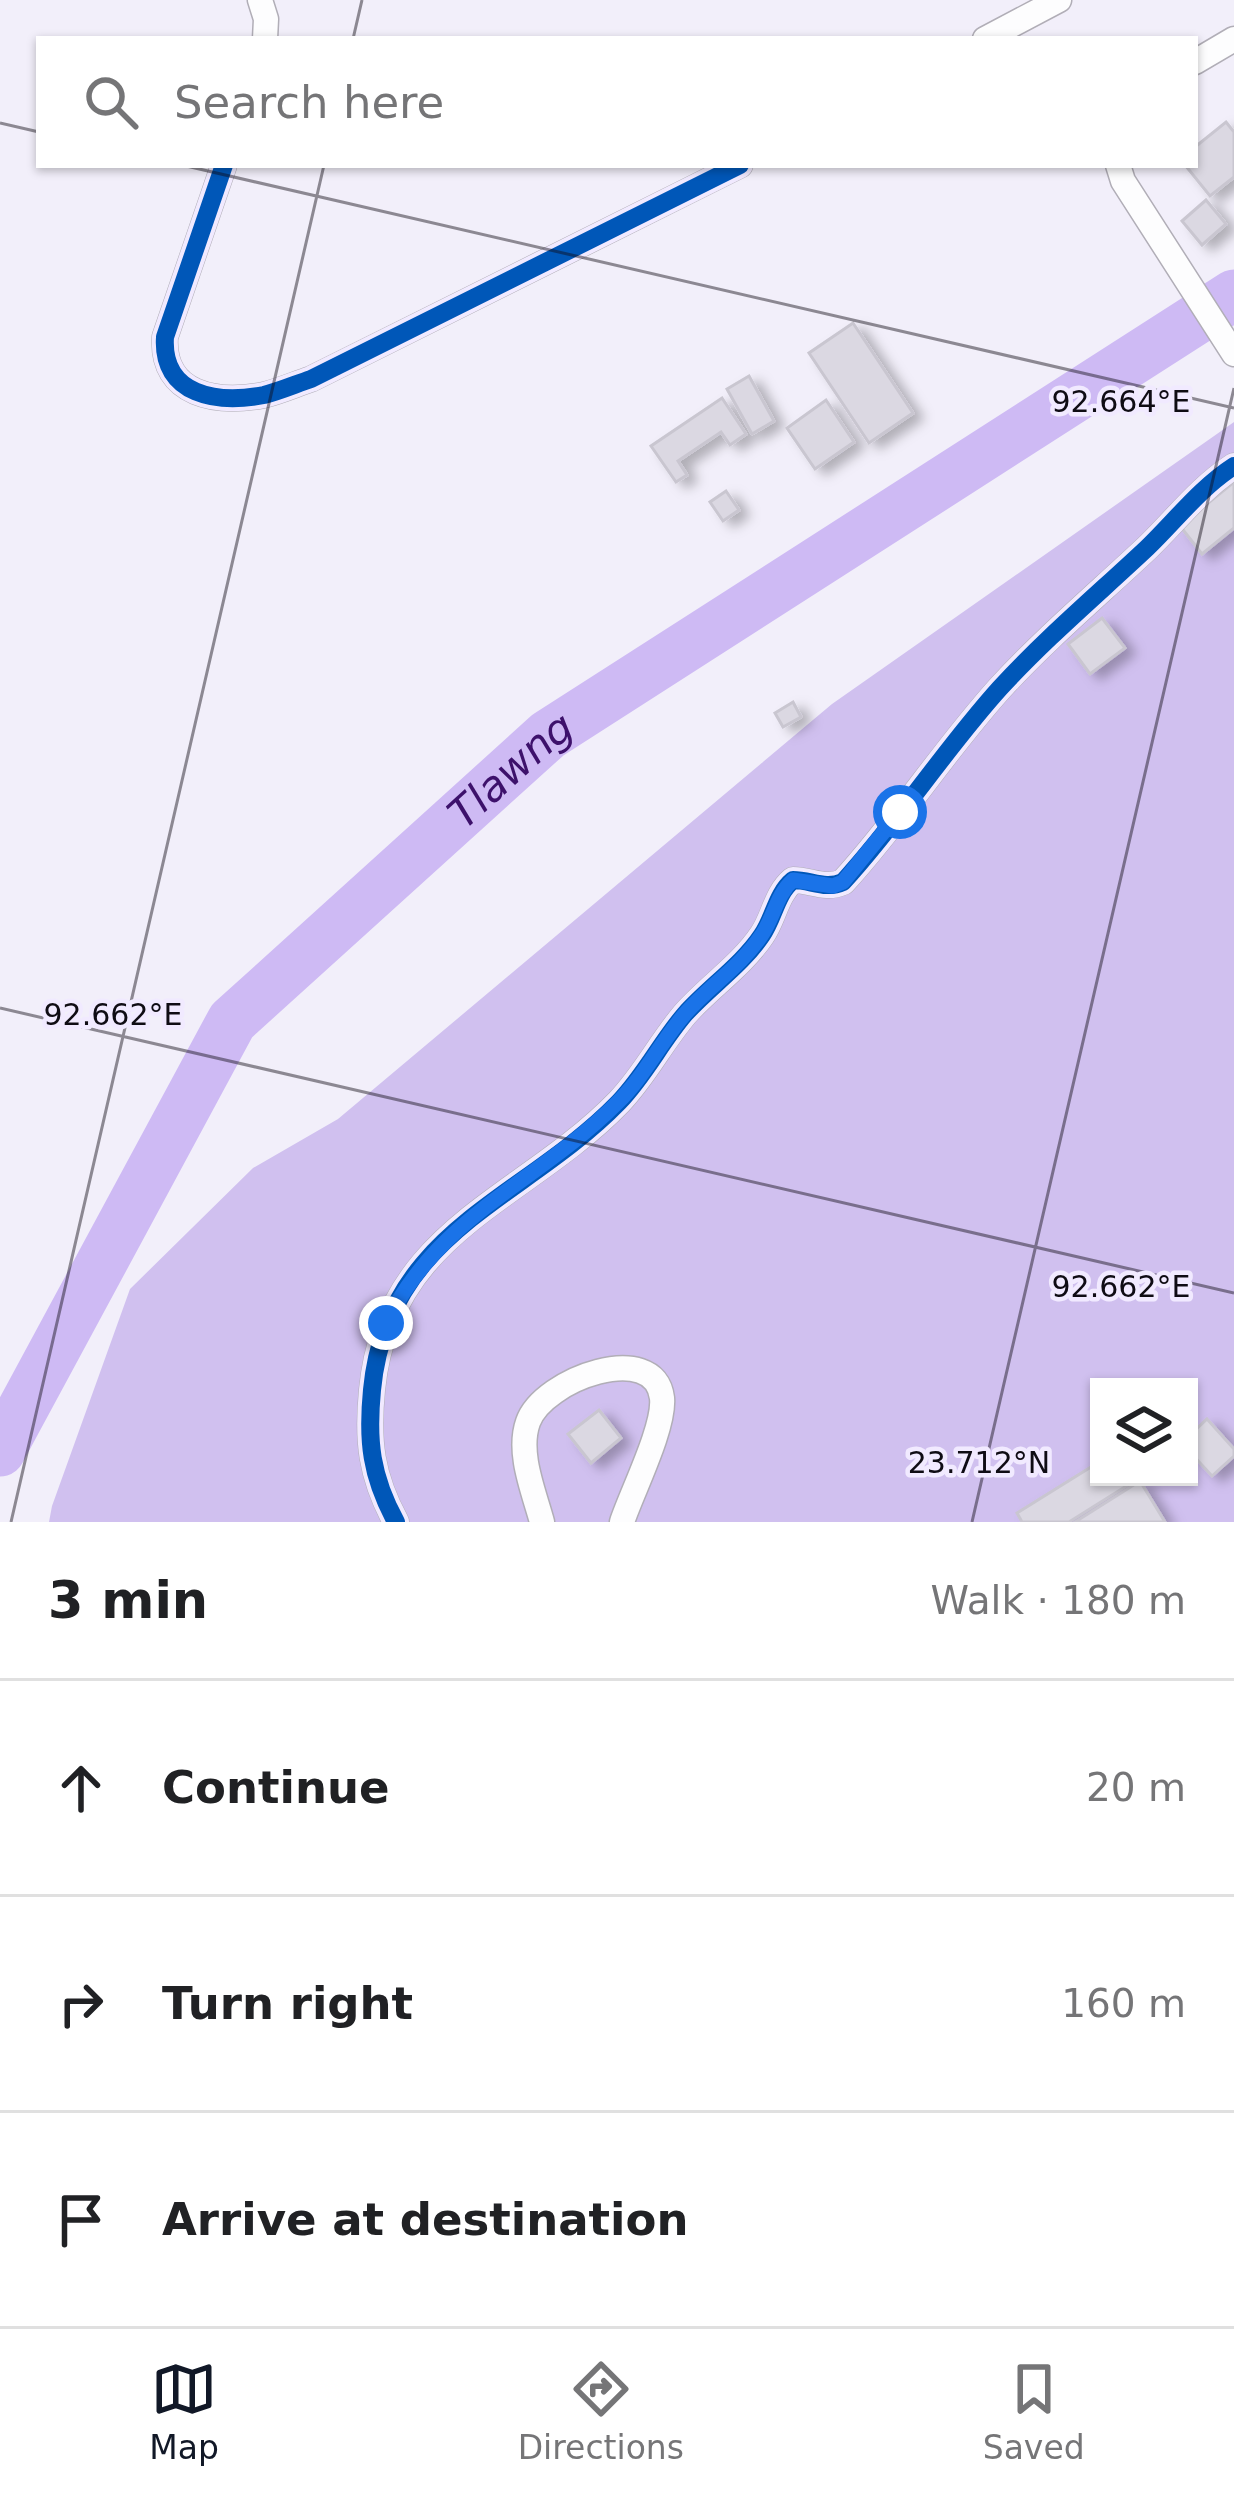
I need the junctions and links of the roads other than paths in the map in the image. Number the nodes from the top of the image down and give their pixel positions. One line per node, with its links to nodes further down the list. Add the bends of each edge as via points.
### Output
1 (260, 0): 3 (street)
2 (1059, 0): 4 (street)
3 (265, 36)
4 (991, 36)
5 (1234, 39): 6 (street)
6 (1198, 60)
7 (223, 168): 8 (street, via 164,355 179,382 216,397 268,394 311,379)
8 (734, 168)
9 (1119, 168): 10 (street)
10 (1234, 354)
11 (1234, 466): 12 (street, via 997,691 843,882 793,880 785,887 763,934 679,1022 619,1102 426,1259 386,1323 374,1369 370,1450)
12 (396, 1522)
13 (542, 1522): 14 (street, via 527,1468 528,1420 557,1387 619,1367 647,1376 662,1397)
14 (622, 1522)

